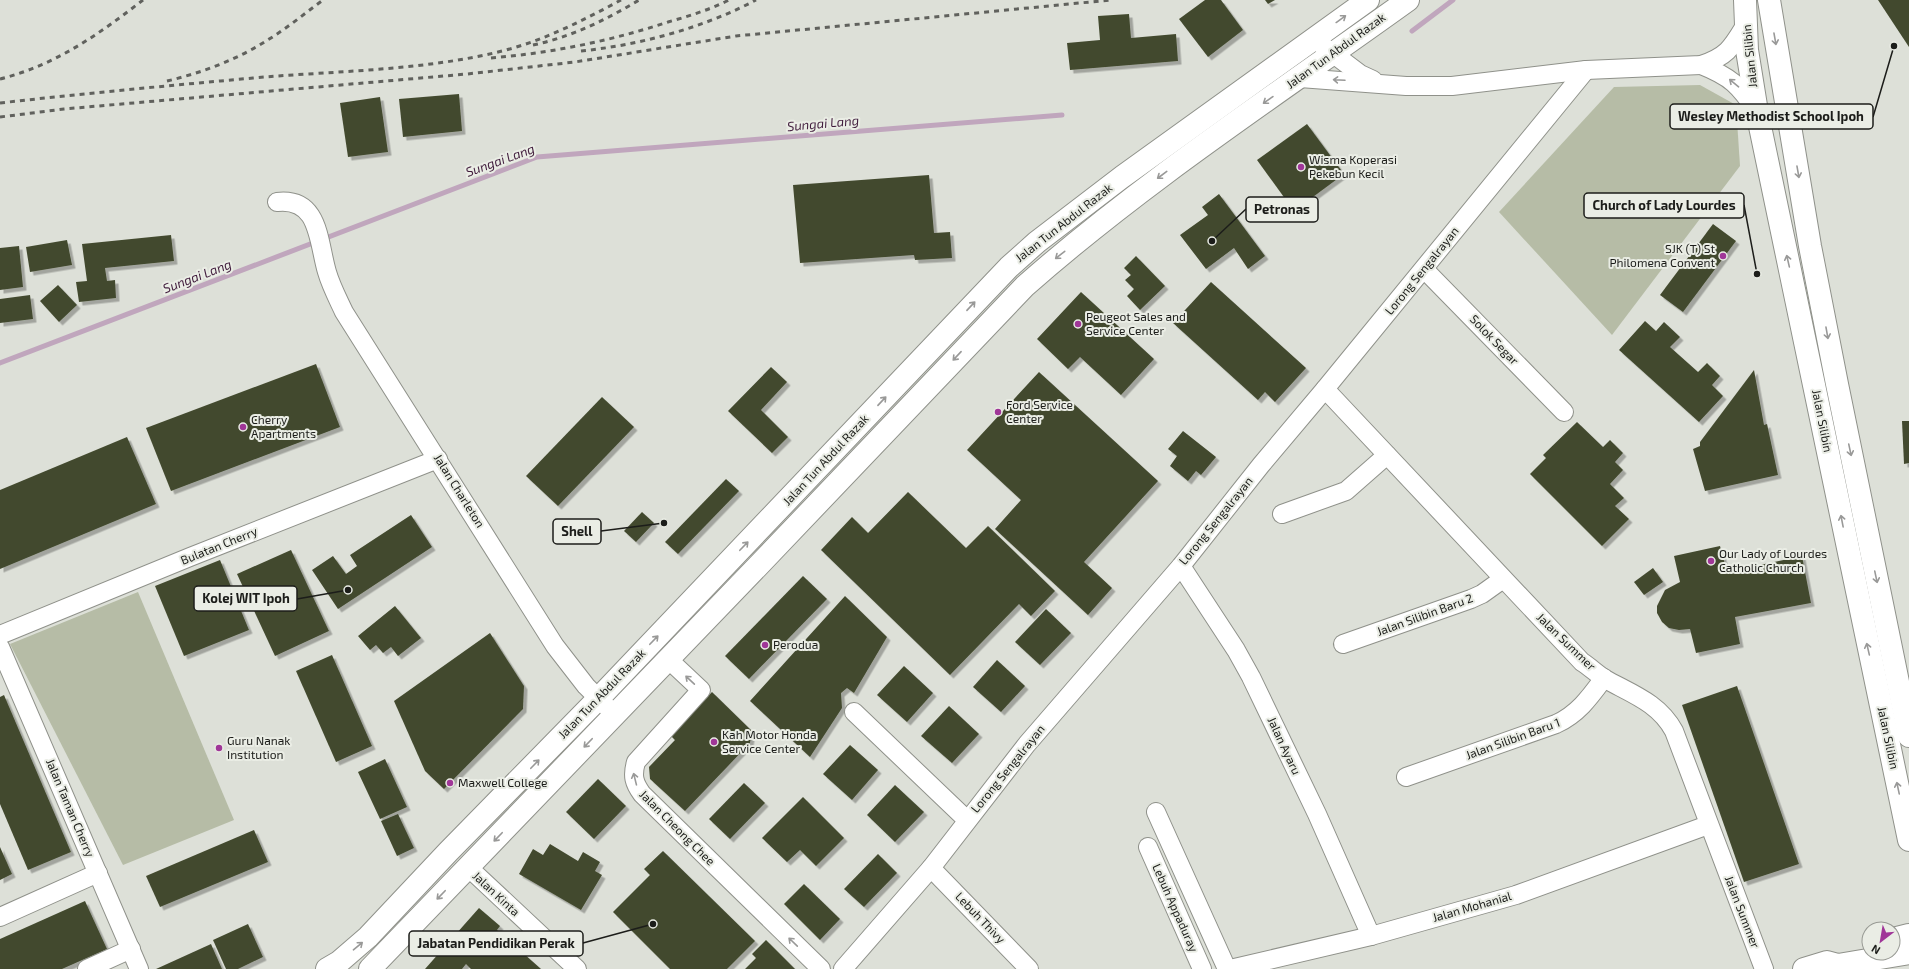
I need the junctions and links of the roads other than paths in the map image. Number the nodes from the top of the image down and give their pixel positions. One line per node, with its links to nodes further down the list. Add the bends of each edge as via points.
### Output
1 (1368, 0): 6 (main road, Jalan Tun Abdul Razak, one-way to 1)
2 (1408, 0): 7 (main road, Jalan Tun Abdul Razak)
3 (1745, 0): 5 (main road, Jalan Silibin)
4 (1770, 0): 14 (main road, Jalan Silibin, one-way to 14)
5 (1746, 24): 8 (street, via 1729,50 1718,59); 10 (main road, Jalan Silibin)
6 (1314, 39): 7 (street); 30 (main road, Jalan Tun Abdul Razak, one-way to 6, via 1009,267 1037,242 1122,177)
7 (1333, 54): 11 (main road, Jalan Tun Abdul Razak); 12 (street, via 1360,74)
8 (1701, 65): 9 (street); 13 (street, one-way to 8, via 1736,84 1721,73)
9 (1586, 70): 12 (street, via 1452,86 1406,86); 16 (street, Lorong Sengalrayan)
10 (1750, 71): 13 (main road, Jalan Silibin); 14 (main road, via 1758,70 1767,77)
11 (1300, 78): 12 (street, one-way to 11); 27 (main road, Jalan Tun Abdul Razak, one-way to 27, via 1167,172 1053,260 1024,286)
12 (1377, 82)
13 (1756, 112): 39 (main road, Jalan Silibin, one-way to 13)
14 (1791, 134): 29 (main road, Jalan Silibin, one-way to 29, via 1836,384)
15 (277, 202): 20 (street, Jalan Charleton, via 296,202 309,212 327,272 344,312)
16 (1424, 269): 17 (street, Lorong Sengalrayan); 18 (street, Solok Segar)
17 (1325, 389): 19 (street, Jalan Summer); 22 (street, Lorong Sengalrayan)
18 (1564, 412)
19 (1388, 455): 21 (street, via 1346,491); 23 (street, Jalan Summer)
20 (438, 459): 24 (street, Bulatan Cherry); 30 (street, Jalan Charleton, via 555,646)
21 (1282, 514)
22 (1181, 566): 37 (street, Lorong Sengalrayan, via 1075,687); 46 (street, Jalan Ayaru, via 1251,677 1317,814)
23 (1503, 579): 25 (street, Jalan Silibin Baru 2, via 1471,600); 28 (street, Jalan Summer, via 1582,662)
24 (0, 635)
25 (1343, 644)
26 (0, 647): 43 (street, Jalan Taman Cherry)
27 (668, 659): 32 (main road, Jalan Tun Abdul Razak); 56 (street, Jalan Cheong Chee, one-way to 27, via 647,799 635,784 633,772 642,753 701,690)
28 (1604, 678): 34 (street, Jalan Silibin Baru 1, via 1582,707 1570,718); 38 (street, Jalan Summer, via 1651,703 1668,720)
29 (1903, 686): 33 (main road, Jalan Silibin)
30 (598, 698): 32 (street, Jalan Charleton); 35 (main road, Jalan Tun Abdul Razak, one-way to 30)
31 (854, 712): 37 (street)
32 (615, 715): 41 (main road, Jalan Tun Abdul Razak, one-way to 41)
33 (1909, 736)
34 (1406, 777)
35 (492, 809): 41 (main road, via 469,849 466,861); 45 (main road, Jalan Tun Abdul Razak)
36 (1156, 812): 60 (street)
37 (967, 820): 42 (street, Lorong Sengalrayan)
38 (1708, 825): 46 (street, Jalan Mohanial, via 1516,895); 62 (street, Jalan Summer)
39 (1909, 840)
40 (1148, 847): 59 (street, Lebuh Appaduray)
41 (468, 867): 45 (main road, via 462,863 439,872 396,916); 54 (main road, Jalan Tun Abdul Razak, one-way to 54); 55 (street, Jalan Kinta)
42 (931, 868): 57 (street, Lorong Sengalrayan); 58 (street, Lebuh Thivy)
43 (98, 873): 44 (street); 48 (street, Jalan Taman Cherry)
44 (0, 917)
45 (376, 928): 53 (main road, Jalan Tun Abdul Razak, one-way to 45, via 339,962)
46 (1370, 936): 61 (street, Jalan Mohanial)
47 (1861, 947): 50 (main road, via 1835,953)
48 (131, 949): 51 (street); 52 (street, Jalan Taman Cherry)
49 (1909, 953): 50 (main road, via 1838,965)
50 (1827, 962): 63 (main road)
51 (87, 969)
52 (139, 969)
53 (327, 969)
54 (370, 969)
55 (577, 969)
56 (821, 969)
57 (843, 969)
58 (1029, 969)
59 (1202, 969)
60 (1227, 969)
61 (1230, 969)
62 (1764, 969)
63 (1804, 969)

